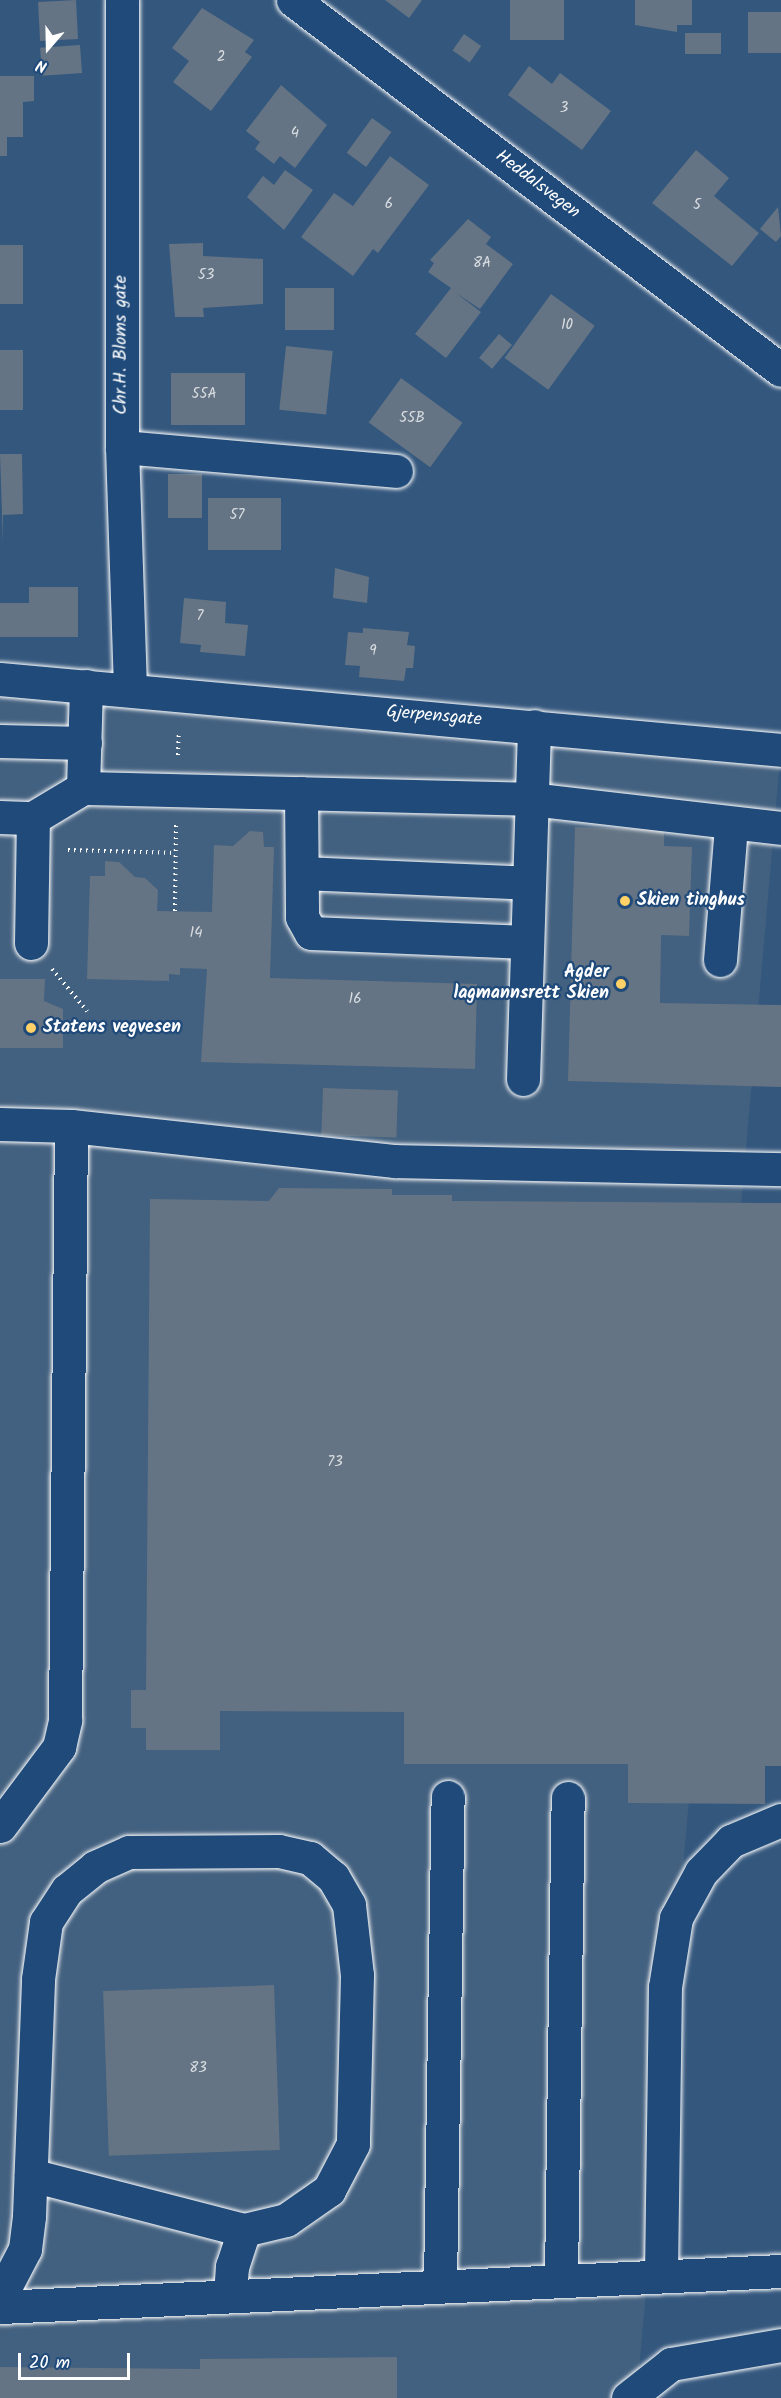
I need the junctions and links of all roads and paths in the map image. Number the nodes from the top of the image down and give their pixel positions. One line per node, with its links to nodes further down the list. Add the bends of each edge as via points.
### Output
1 (122, 0): 4 (street, Chr.H. Bloms gate)
2 (293, 0): 3 (street, Heddalsvegen)
3 (781, 370)
4 (122, 447): 5 (street); 8 (street, Chr.H. Bloms gate)
5 (396, 471)
6 (0, 680): 7 (street, Gjerpensgate)
7 (86, 686): 8 (street, Gjerpensgate); 11 (street)
8 (130, 689): 9 (street, Gjerpensgate)
9 (534, 726): 12 (street, Gjerpensgate); 15 (street)
10 (0, 741): 11 (street)
11 (86, 743): 13 (street)
12 (781, 750)
13 (83, 788): 14 (street); 19 (street)
14 (301, 794): 15 (street); 21 (street)
15 (531, 799): 17 (street); 22 (street)
16 (0, 817): 19 (street)
17 (731, 826): 18 (street); 25 (street)
18 (781, 828)
19 (33, 833): 20 (path); 24 (street)
20 (176, 853)
21 (302, 873): 22 (street); 23 (street, via 305,927 321,937)
22 (528, 883): 23 (street)
23 (527, 942): 27 (street)
24 (31, 943): 26 (path)
25 (720, 960)
26 (87, 1011)
27 (523, 1079)
28 (0, 1124): 29 (street)
29 (71, 1126): 30 (street, via 395,1161); 34 (street, via 65,1720 59,1747)
30 (781, 1169)
31 (448, 1797): 40 (street)
32 (568, 1798): 39 (street)
33 (781, 1820): 38 (street, via 731,1841 701,1872 676,1918 664,1987)
34 (0, 1826)
35 (31, 2175): 36 (street); 36 (street, via 38,1978 46,1922 67,1890 95,1868 129,1852 279,1851 310,1858 333,1877 349,1905 357,1974 353,2144 329,2190 286,2220); 42 (street, via 25,2249)
36 (244, 2230): 41 (street, via 232,2266)
37 (781, 2271): 38 (street)
38 (661, 2273): 39 (street)
39 (561, 2278): 40 (street)
40 (441, 2284): 41 (street)
41 (230, 2295): 43 (street)
42 (0, 2297)
43 (0, 2307)
44 (781, 2345): 45 (street, via 671,2364)
45 (628, 2398)

